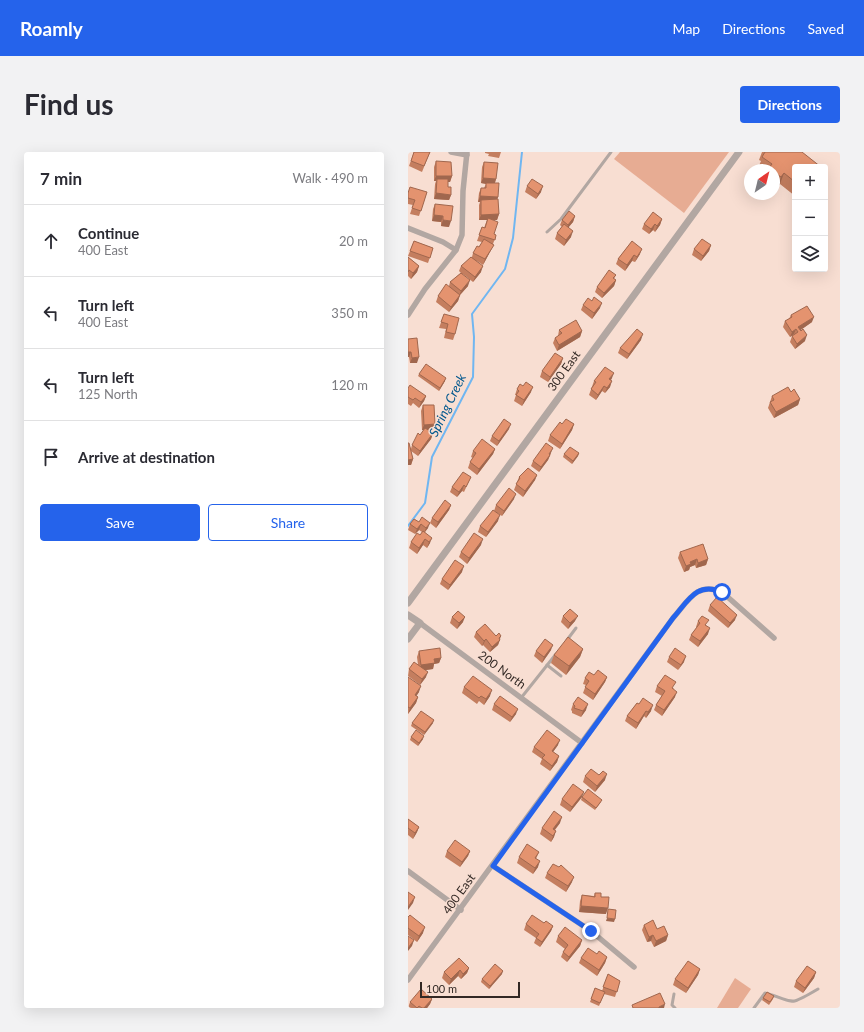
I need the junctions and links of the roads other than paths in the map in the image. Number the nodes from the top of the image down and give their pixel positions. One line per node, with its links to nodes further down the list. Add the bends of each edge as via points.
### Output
1 (452, 152): 4 (street)
2 (611, 152): 6 (lane, via 561,219)
3 (739, 152): 9 (street, 300 East)
4 (467, 154): 7 (street, via 462,191 462,235)
5 (408, 228): 7 (street)
6 (546, 232)
7 (456, 250): 8 (street)
8 (408, 316)
9 (408, 603)
10 (408, 615): 11 (street, 200 North)
11 (420, 623): 14 (street); 19 (street, 200 North)
12 (576, 628): 15 (lane)
13 (774, 638): 20 (street, 400 East, via 722,592 703,588 673,618)
14 (408, 639)
15 (566, 641)
16 (556, 653): 17 (lane)
17 (547, 665): 18 (lane); 19 (lane)
18 (561, 676)
19 (521, 698): 20 (street, 200 North)
20 (582, 744): 21 (street, 400 East)
21 (493, 866): 23 (street, 400 East); 24 (street, via 591,931)
22 (408, 871): 23 (street)
23 (461, 910): 25 (street, 400 East)
24 (634, 967)
25 (408, 980)
26 (818, 989): 29 (lane, via 801,1003 790,1005 765,993)
27 (674, 994): 28 (lane, via 672,1005)
28 (675, 1008)
29 (754, 1008)

